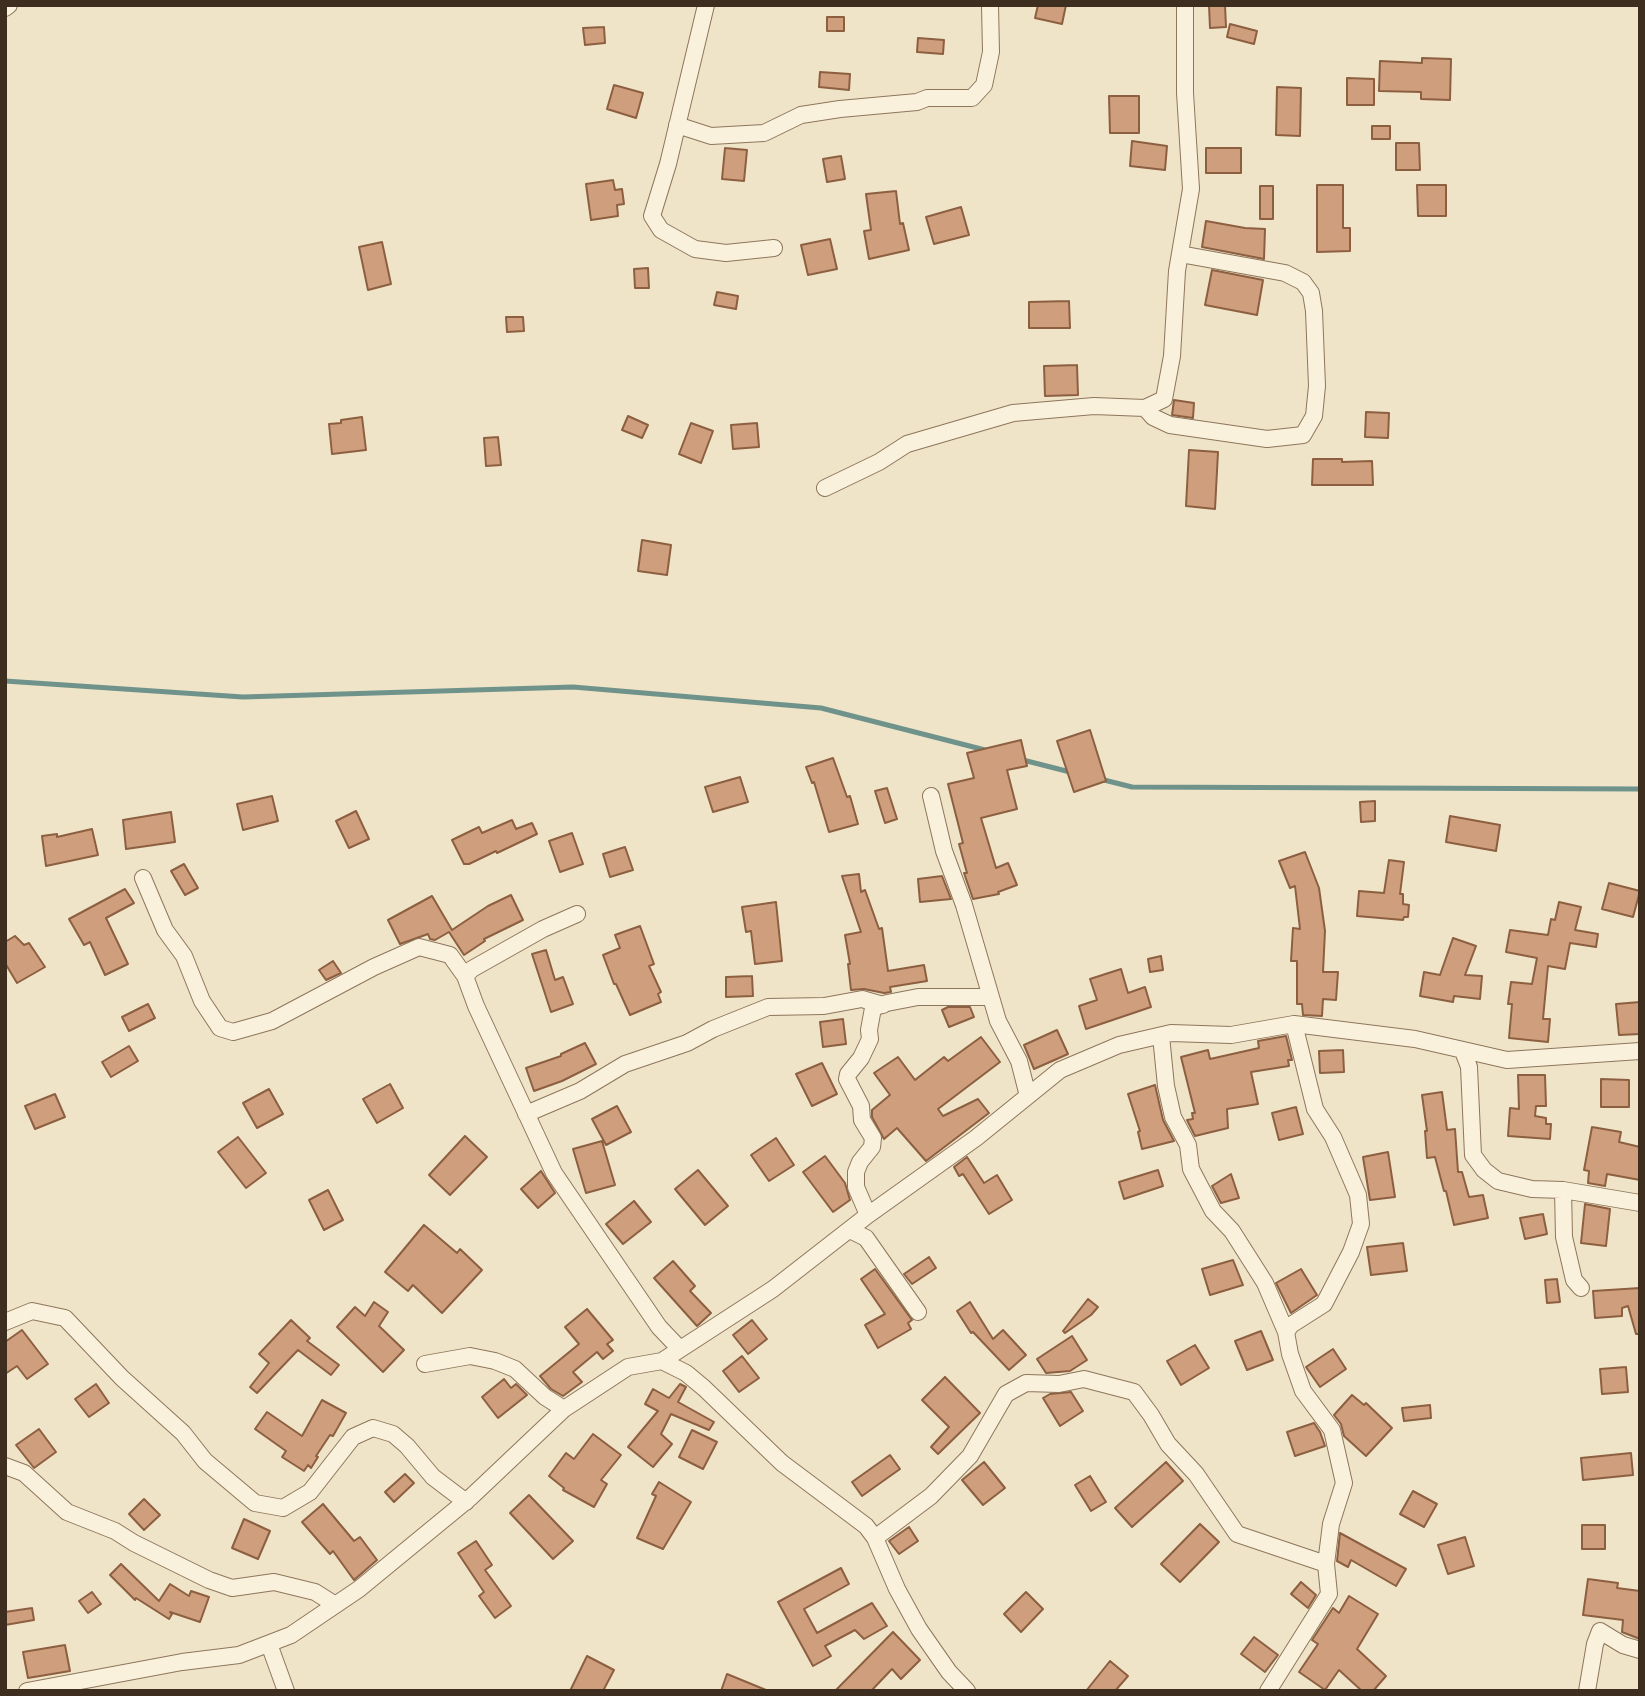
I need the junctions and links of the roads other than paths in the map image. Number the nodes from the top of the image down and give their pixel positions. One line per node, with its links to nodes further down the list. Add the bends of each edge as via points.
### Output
1 (706, 5): 4 (street)
2 (990, 5): 4 (street, via 991,52 984,85 972,98 927,98 918,103 801,115 764,133 711,136)
3 (1185, 5): 6 (street, via 1191,189)
4 (677, 125): 5 (street, via 652,216 661,230 695,249 726,253)
5 (774, 248)
6 (1180, 254): 7 (street, via 1164,399); 7 (street, via 1284,273 1303,282 1311,293 1314,311 1314,416 1303,435 1267,439 1170,425)
7 (1145, 408): 8 (street, via 1094,406 1013,413 907,444)
8 (825, 488)
9 (931, 796): 13 (street)
10 (143, 878): 12 (street, via 164,930 184,957 202,1000 220,1028 233,1032 272,1021 419,947 450,955)
11 (577, 914): 12 (street)
12 (465, 976): 20 (street)
13 (990, 997): 14 (street, via 918,997); 19 (street, via 1019,1060)
14 (883, 1005): 20 (street, via 862,999 824,1006 768,1007 688,1043 625,1064 580,1091); 23 (street, via 873,1008 870,1039 847,1079 873,1138 856,1172 856,1187)
15 (1294, 1024): 16 (street, via 1231,1035); 17 (street, via 1415,1039); 28 (street, via 1315,1109 1333,1137 1358,1195 1361,1224 1324,1304)
16 (1161, 1036): 19 (street, via 1119,1045 1060,1070); 28 (street, via 1166,1086 1173,1117 1188,1145 1191,1169 1213,1211 1232,1231 1265,1283)
17 (1463, 1051): 18 (street, via 1507,1060); 21 (street, via 1469,1067 1473,1155 1498,1181)
18 (1640, 1051)
19 (1028, 1096): 23 (street)
20 (526, 1114): 29 (street, via 554,1173 659,1327)
21 (1563, 1190): 22 (street); 25 (street, via 1564,1237 1574,1280)
22 (1640, 1203)
23 (868, 1215): 24 (street)
24 (850, 1230): 26 (street, via 866,1238); 29 (street, via 773,1289)
25 (1581, 1289)
26 (918, 1312)
27 (5, 1322): 34 (street, via 32,1311 65,1318 183,1433 205,1461 255,1503 283,1508 310,1492 353,1437 373,1429 393,1434 433,1477)
28 (1286, 1332): 36 (street, via 1303,1391 1332,1430 1342,1471 1344,1483 1331,1524)
29 (680, 1348): 30 (street)
30 (662, 1361): 32 (street, via 628,1367); 35 (street, via 705,1388 782,1463 866,1526)
31 (425, 1364): 32 (street, via 470,1356 495,1361 515,1369)
32 (564, 1409): 34 (street)
33 (5, 1466): 37 (street, via 24,1473 67,1512 115,1531 209,1580 232,1588 274,1583 315,1592)
34 (466, 1502): 37 (street)
35 (875, 1538): 36 (street, via 931,1496 970,1456 1006,1394 1026,1383 1084,1379 1133,1392 1237,1534); 42 (street, via 919,1629)
36 (1326, 1563): 43 (street, via 1329,1594)
37 (334, 1604): 38 (street)
38 (268, 1644): 40 (street, via 240,1655); 41 (street)
39 (1640, 1650): 44 (street, via 1600,1631)
40 (27, 1691)
41 (286, 1691)
42 (967, 1691)
43 (1268, 1691)
44 (1587, 1691)

